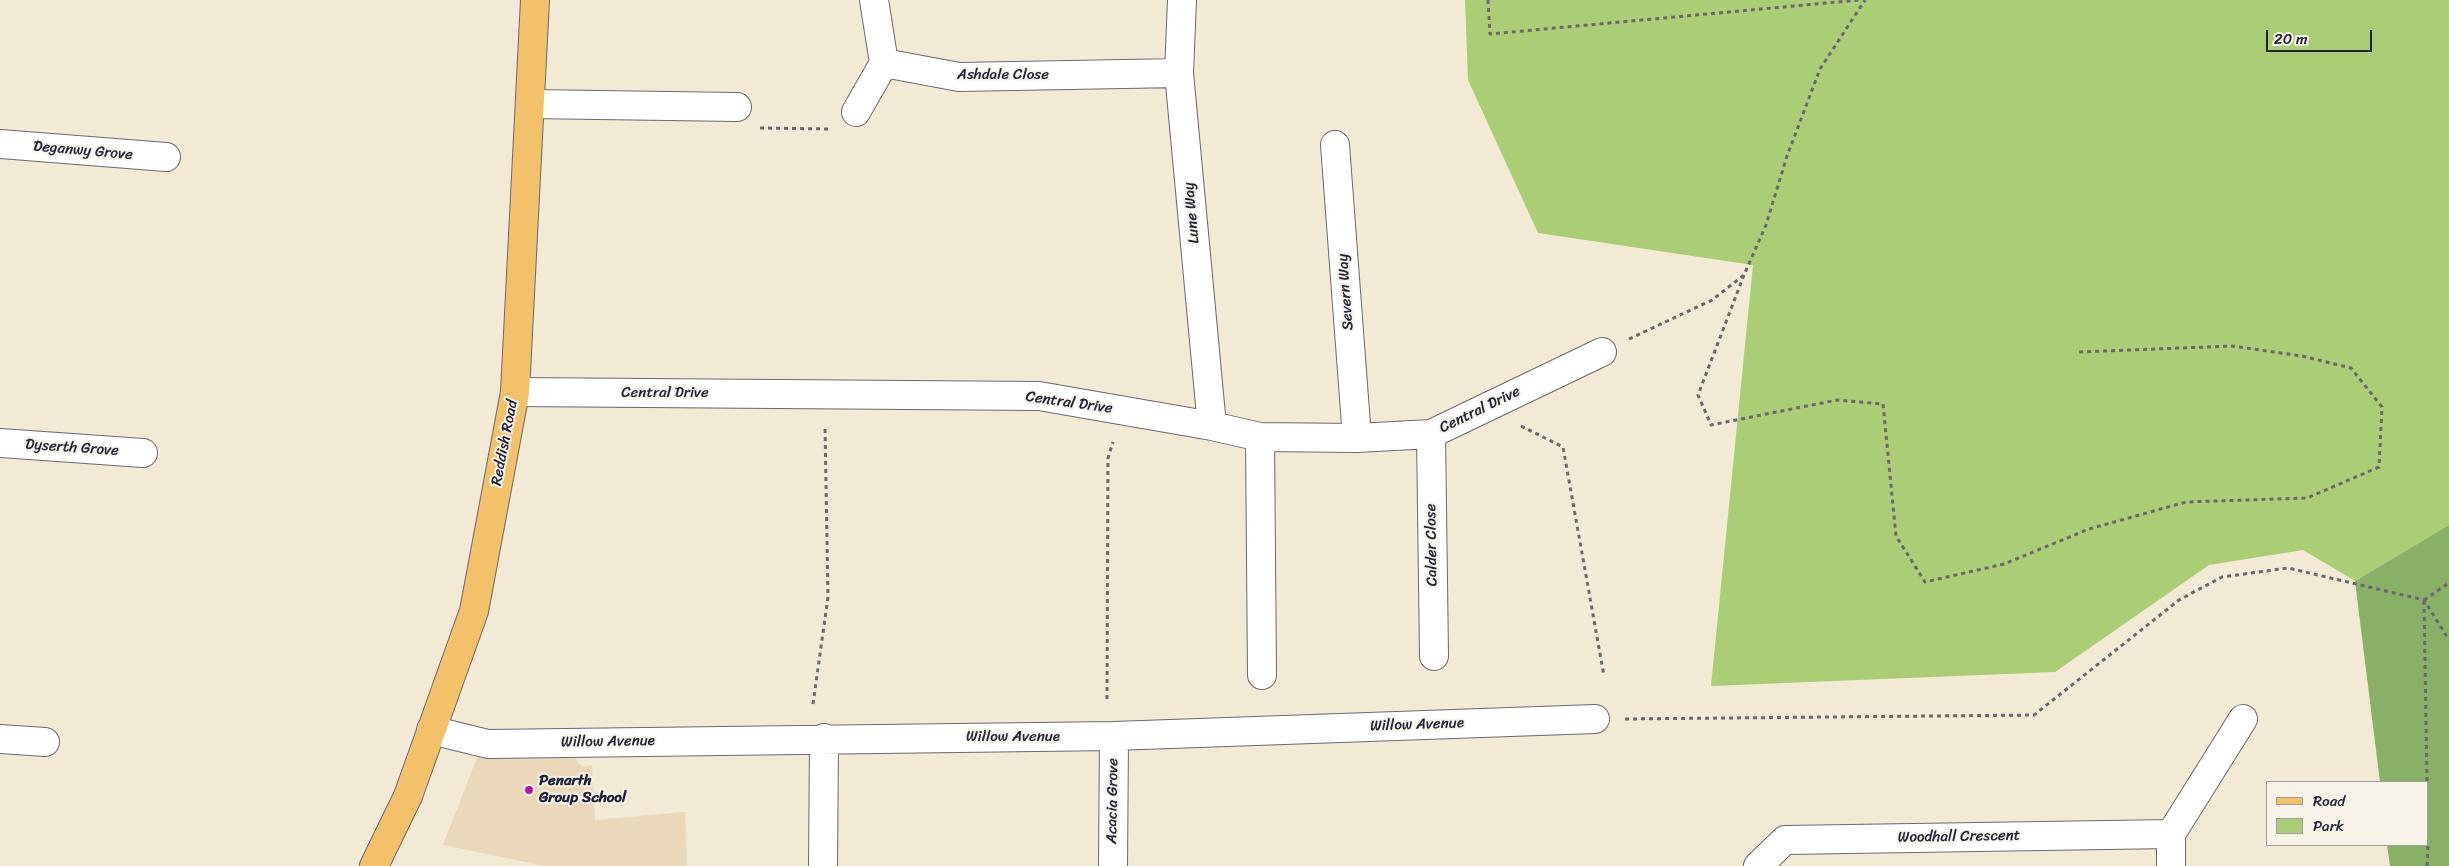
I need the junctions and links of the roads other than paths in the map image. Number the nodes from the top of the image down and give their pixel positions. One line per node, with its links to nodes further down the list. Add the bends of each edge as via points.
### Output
1 (534, 0): 6 (main road, Reddish Road)
2 (874, 0): 4 (street)
3 (1182, 0): 5 (street, Lune Way)
4 (884, 63): 5 (street, Ashdale Close, via 959,77); 8 (street)
5 (1179, 73): 14 (street, Lune Way)
6 (530, 104): 7 (street); 13 (main road, Reddish Road)
7 (737, 107)
8 (856, 112)
9 (0, 144): 11 (street, Deganwy Grove)
10 (1335, 145): 17 (street, Severn Way)
11 (166, 157)
12 (1602, 352): 15 (street, Central Drive)
13 (515, 392): 14 (street, Central Drive, via 1039,396); 24 (main road, Reddish Road, via 474,611)
14 (1212, 426): 16 (street, Central Drive)
15 (1431, 434): 17 (street, Central Drive); 20 (street, Calder Close)
16 (1260, 437): 17 (street, Central Drive); 21 (street)
17 (1357, 438)
18 (0, 442): 19 (street, Dyserth Grove)
19 (143, 453)
20 (1434, 656)
21 (1262, 675)
22 (1595, 719): 25 (street, Willow Avenue)
23 (2243, 719): 29 (street)
24 (431, 730): 27 (street, Willow Avenue, via 488,744); 30 (main road, Reddish Road, via 408,796)
25 (1114, 736): 27 (street, Willow Avenue); 32 (street, Acacia Grove)
26 (0, 738): 28 (street)
27 (824, 738): 31 (street)
28 (45, 742)
29 (2171, 834): 33 (street, Woodhall Crescent, via 1785,840); 34 (street)
30 (374, 866)
31 (823, 866)
32 (1112, 866)
33 (1758, 866)
34 (2171, 866)

